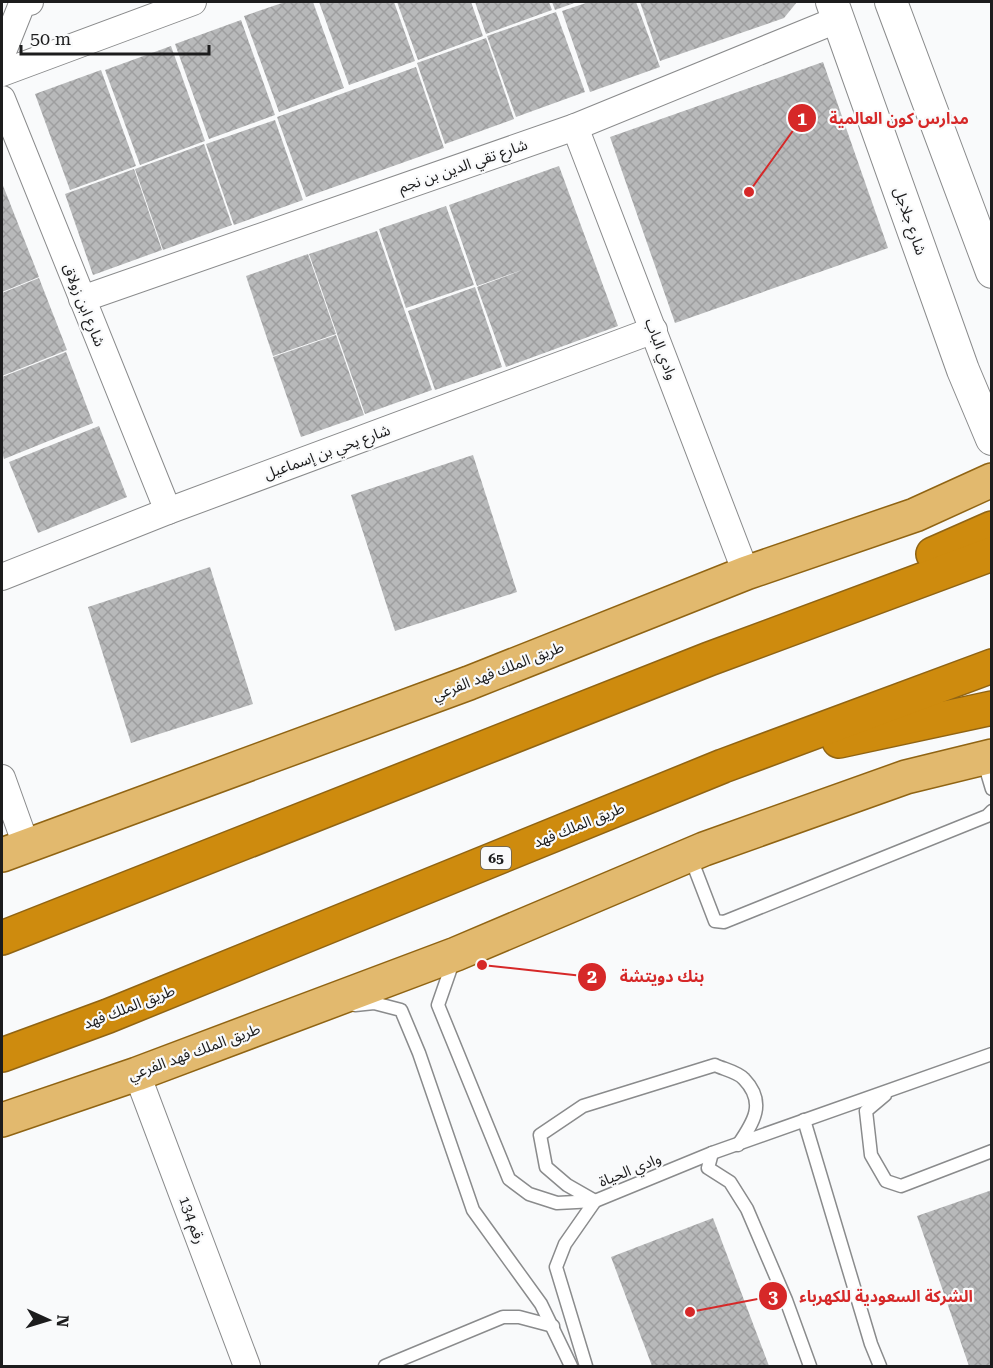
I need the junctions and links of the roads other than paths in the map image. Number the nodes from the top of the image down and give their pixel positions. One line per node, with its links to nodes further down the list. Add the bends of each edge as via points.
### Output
1 (30, 2): 5 (street, via 22,4)
2 (193, 2): 6 (street)
3 (891, 2): 9 (street)
4 (836, 10): 8 (street, شارع تقي الدين بن نجم); 12 (street, شارع جلاجل)
5 (2, 54)
6 (2, 73)
7 (2, 99): 10 (street, شارع ابن زولاق)
8 (575, 127): 10 (street, شارع تقي الدين بن نجم); 11 (street, وادي الباب)
9 (992, 272)
10 (82, 299): 15 (street, شارع ابن زولاق)
11 (654, 330): 15 (street, شارع يحي بن إسماعيل); 18 (street, وادي الباب)
12 (977, 370): 13 (street, شارع جلاجل)
13 (992, 439)
14 (992, 480): 18 (main road, طريق الملك فهد الفرعي, via 915,515)
15 (168, 511): 19 (street, شارع يحي بن إسماعيل)
16 (992, 528): 20 (highway)
17 (992, 554): 20 (highway)
18 (746, 573): 28 (main road, طريق الملك فهد الفرعي, via 469,683)
19 (2, 577)
20 (709, 659): 30 (highway)
21 (992, 666): 24 (highway, طريق الملك فهد / 65)
22 (992, 708): 24 (highway)
23 (987, 757): 26 (lane); 29 (main road, طريق الملك فهد الفرعي, via 906,777)
24 (723, 766): 33 (highway, طريق الملك فهد / 65)
25 (2, 778): 28 (street)
26 (992, 789)
27 (992, 811): 29 (lane, via 724,922 715,921)
28 (14, 850)
29 (689, 855): 31 (main road, طريق الملك فهد الفرعي)
30 (2, 935)
31 (456, 954): 32 (main road, طريق الملك فهد الفرعي); 44 (lane, وادي الحياة, via 438,1005 509,1179 529,1194 557,1203)
32 (315, 1007): 37 (main road, طريق الملك فهد الفرعي); 45 (lane, via 374,1004 401,1010 473,1210)
33 (108, 1016): 35 (highway, طريق الملك فهد / 65); 36 (highway)
34 (992, 1054): 38 (lane, وادي الحياة)
35 (2, 1055)
36 (2, 1065)
37 (137, 1074): 39 (main road, طريق الملك فهد الفرعي); 46 (street, رقم 134)
38 (893, 1089): 40 (lane, وادي الحياة); 42 (lane, via 866,1111 871,1155 886,1181 902,1186)
39 (2, 1120)
40 (804, 1120): 41 (lane, وادي الحياة); 51 (lane)
41 (738, 1145): 43 (lane, وادي الحياة); 44 (lane, via 755,1119 757,1100 744,1078 715,1065 583,1106 540,1135 546,1167)
42 (992, 1151)
43 (712, 1154): 44 (lane, وادي الحياة); 50 (lane, via 708,1168 730,1182 747,1209)
44 (595, 1201): 49 (lane, via 565,1244 556,1267)
45 (553, 1326): 47 (lane, via 503,1317); 48 (lane)
46 (247, 1366)
47 (385, 1366)
48 (571, 1366)
49 (586, 1366)
50 (810, 1366)
51 (880, 1366)

